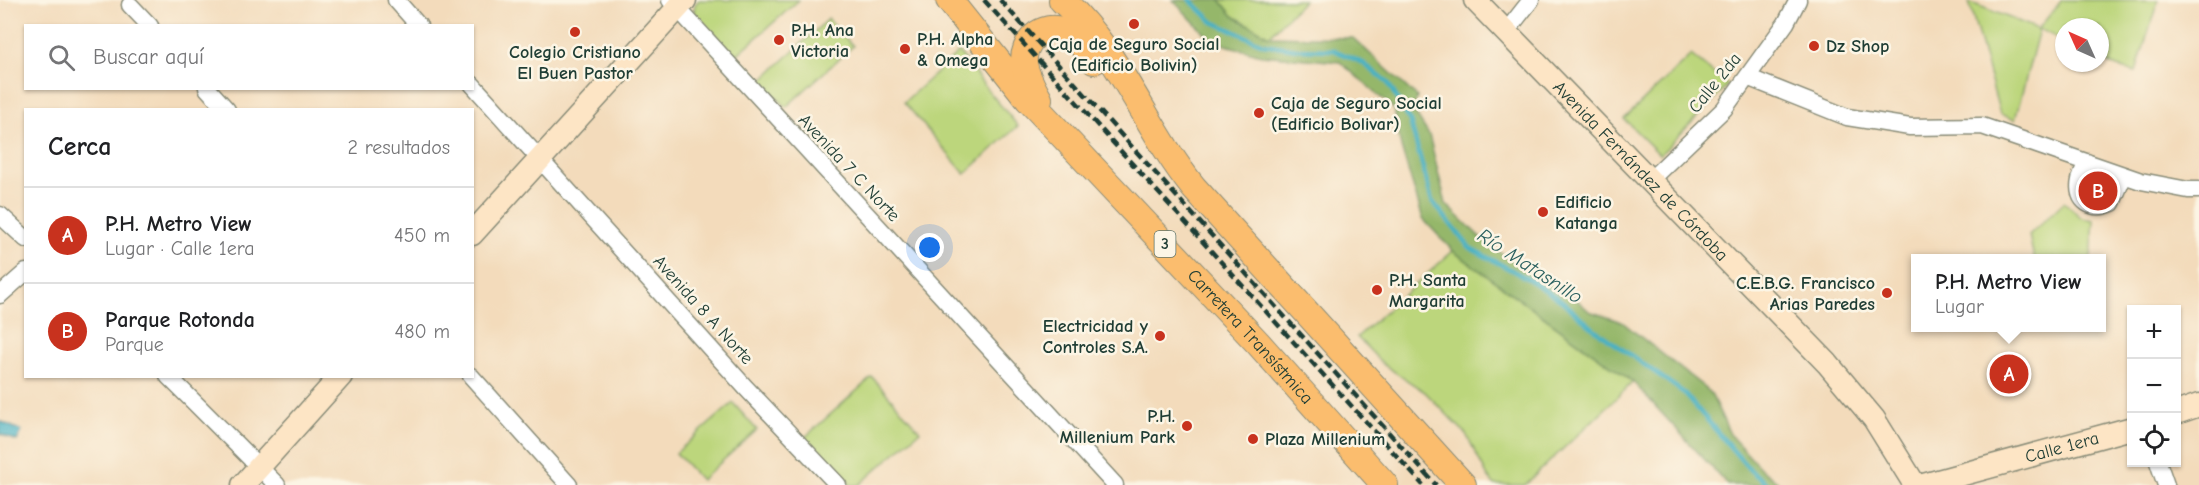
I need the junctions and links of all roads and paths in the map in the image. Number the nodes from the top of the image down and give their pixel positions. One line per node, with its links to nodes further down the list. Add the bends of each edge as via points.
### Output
1 (396, 0): 10 (street)
2 (949, 0): 16 (main road, Carretera Transístmica / 3)
3 (1062, 0): 17 (main road, via 1114,63)
4 (1475, 0): 11 (main road, Avenida Fernández de Córdoba)
5 (1531, 0): 11 (street)
6 (1798, 0): 12 (street, Calle 2da)
7 (677, 3): 18 (main road); 40 (street, Avenida 7 C Norte)
8 (130, 4): 9 (street)
9 (148, 24)
10 (417, 24)
11 (1506, 32): 21 (main road, Avenida Fernández de Córdoba)
12 (1747, 77): 19 (street, via 1847,117 1910,127 1982,126); 21 (street, Calle 2da, via 1724,109)
13 (474, 86): 18 (street, Avenida 8 A Norte)
14 (209, 90): 15 (street)
15 (224, 108)
16 (1051, 123): 17 (main road, via 1028,76 1024,56 1033,38 1043,30 1053,29 1078,41); 41 (main road, Carretera Transístmica / 3)
17 (1160, 142): 42 (main road, via 1194,188)
18 (540, 160): 24 (main road); 39 (street, Avenida 8 A Norte)
19 (2087, 162): 20 (street); 20 (street, via 2079,192 2093,207 2112,203)
20 (2124, 175): 22 (street)
21 (1650, 180): 43 (main road, Avenida Fernández de Córdoba, via 1827,363 1874,419)
22 (2199, 190)
23 (0, 215): 25 (street)
24 (474, 232)
25 (24, 237)
26 (24, 274): 27 (street)
27 (0, 295)
28 (170, 378): 34 (street)
29 (339, 378): 34 (main road)
30 (473, 378): 38 (street)
31 (2199, 405): 32 (main road)
32 (2181, 411)
33 (2127, 429): 44 (main road, Calle 1era)
34 (258, 467): 36 (main road); 37 (street)
35 (2160, 467): 45 (street)
36 (243, 485)
37 (277, 485)
38 (569, 485)
39 (838, 485)
40 (1115, 485)
41 (1385, 485)
42 (1463, 485)
43 (1915, 485)
44 (1923, 485)
45 (2166, 485)

